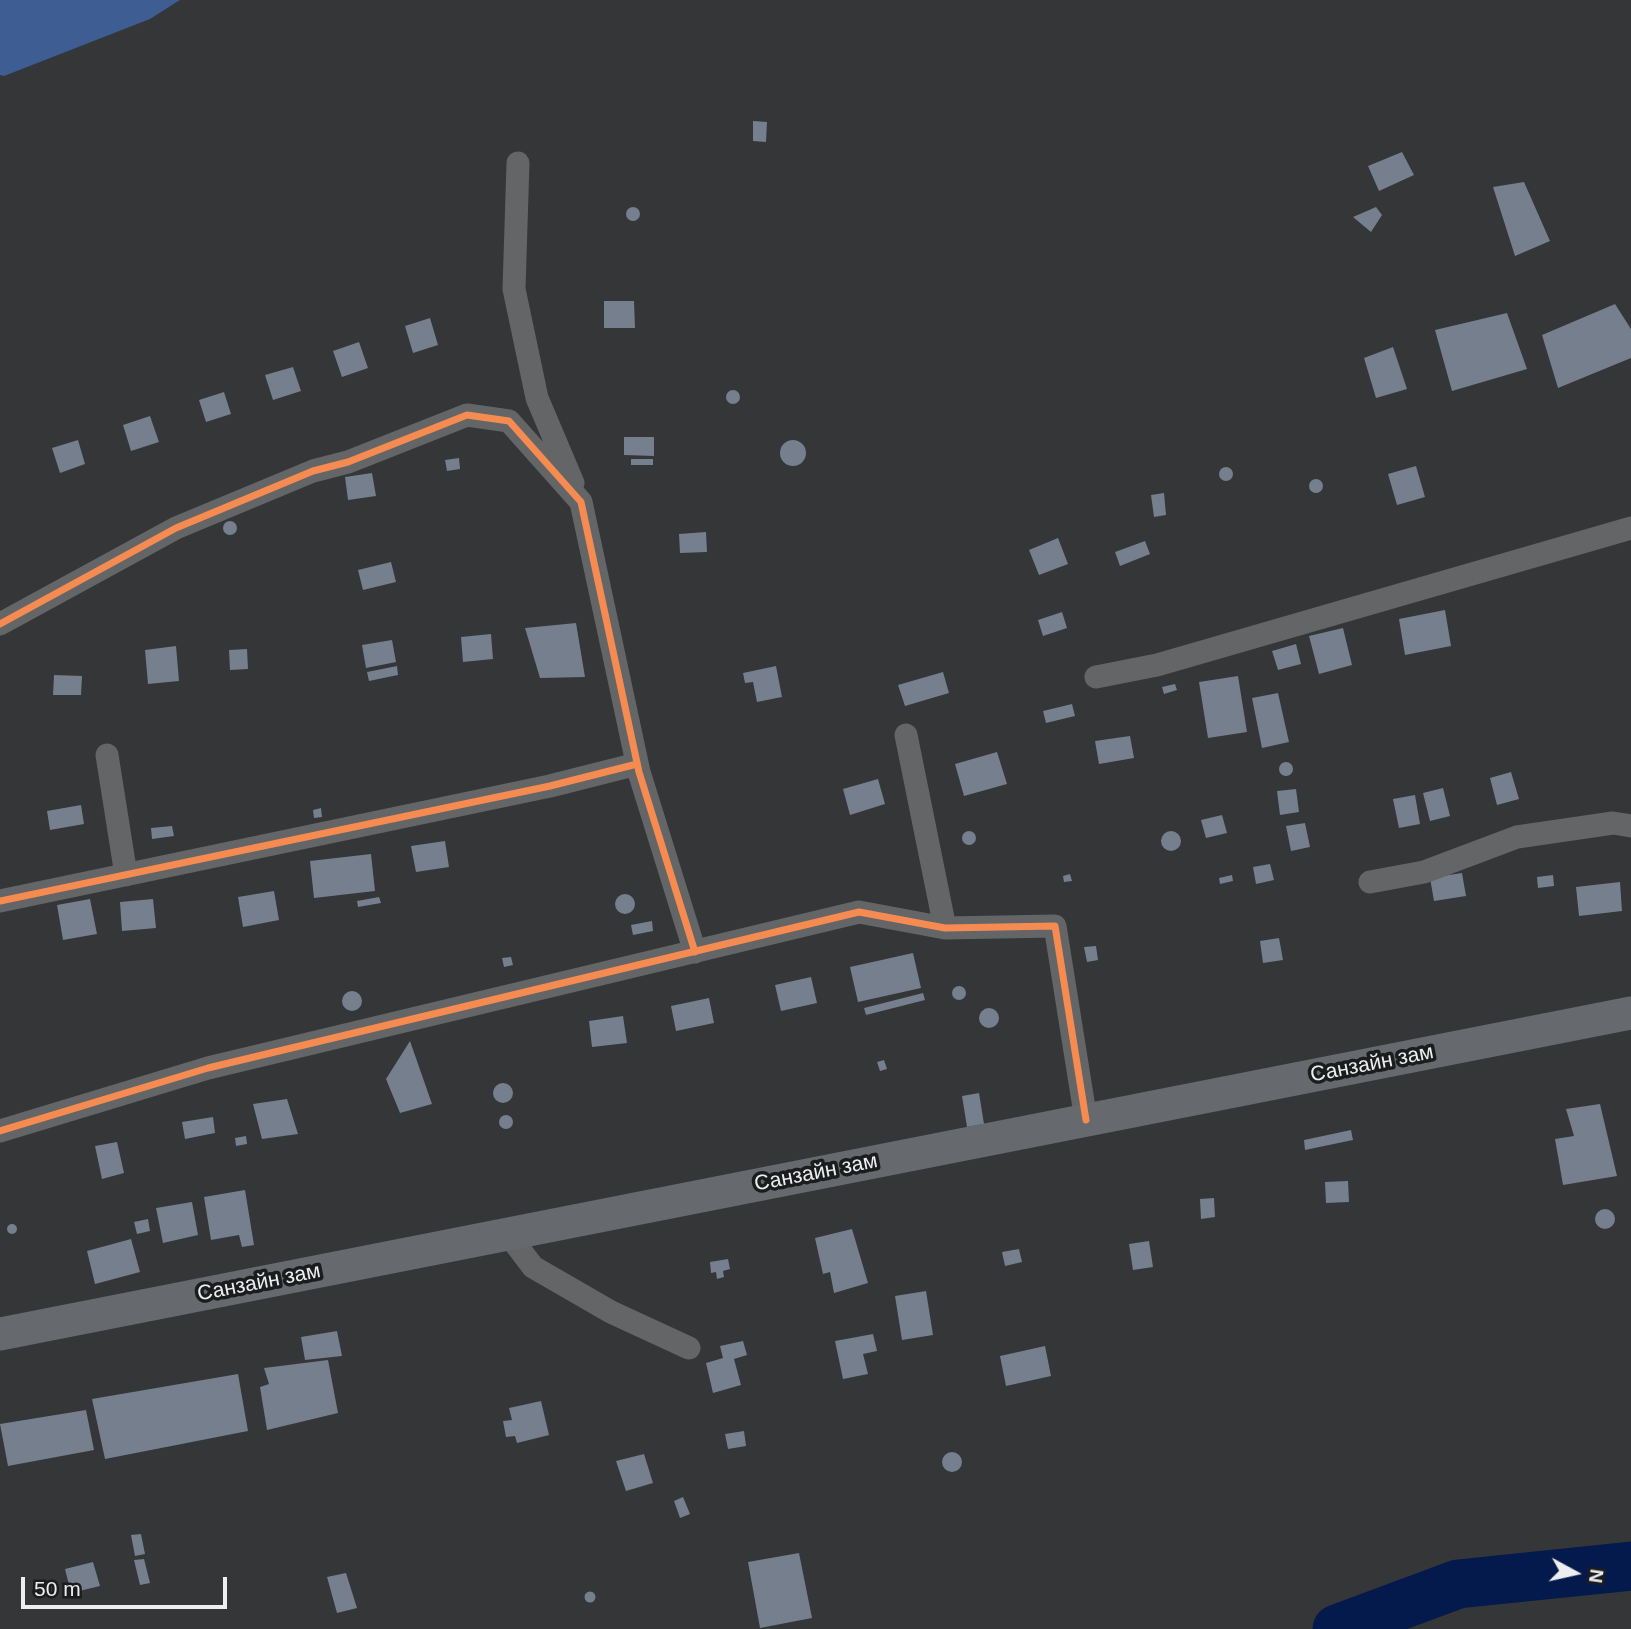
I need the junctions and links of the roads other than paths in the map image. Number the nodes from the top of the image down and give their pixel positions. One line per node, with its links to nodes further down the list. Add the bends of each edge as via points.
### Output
1 (518, 163): 2 (street, via 514,289 537,398)
2 (581, 502): 4 (street, via 509,421 467,415 176,527); 8 (street)
3 (1631, 528): 5 (street, via 1157,666)
4 (0, 624)
5 (1096, 677)
6 (906, 735): 13 (street)
7 (107, 755): 10 (street)
8 (637, 764): 10 (street); 14 (street)
9 (1631, 826): 11 (street, via 1613,823 1517,837 1424,872)
10 (126, 875): 12 (street)
11 (1370, 882)
12 (0, 901)
13 (945, 928): 14 (street, via 859,912); 16 (street, via 1055,926)
14 (695, 952): 17 (street, via 208,1069)
15 (1631, 1013): 16 (main road, Санзайн зам)
16 (1086, 1120): 18 (main road, Санзайн зам)
17 (0, 1131)
18 (508, 1234): 19 (main road, Санзайн зам); 20 (street, via 533,1267 611,1312)
19 (0, 1334)
20 (689, 1349)

